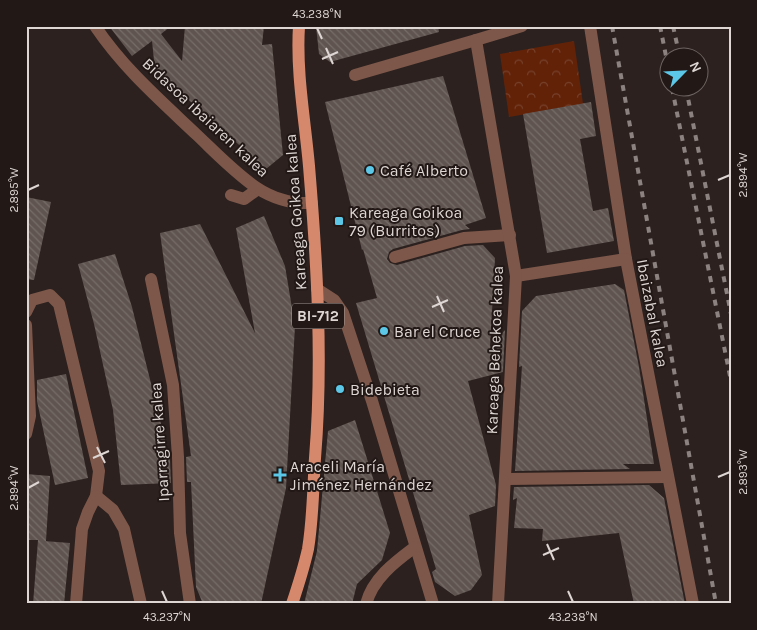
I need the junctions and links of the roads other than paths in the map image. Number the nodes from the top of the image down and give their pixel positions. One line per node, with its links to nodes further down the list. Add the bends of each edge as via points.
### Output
1 (95, 26): 7 (street, Bidasoa ibaiaren kalea, via 142,84)
2 (299, 26): 9 (main road, Kareaga Goikoa kalea / BI-712, via 300,91)
3 (522, 26): 5 (street)
4 (590, 26): 12 (street, Ibaizabal kalea)
5 (476, 40): 6 (street); 10 (street, Kareaga Behekoa kalea)
6 (355, 75)
7 (258, 189): 8 (street, via 244,199); 9 (street, Bidasoa ibaiaren kalea, via 284,201)
8 (231, 195)
9 (312, 204): 15 (main road, Kareaga Goikoa kalea / BI-712)
10 (510, 235): 11 (street, via 464,238); 13 (street, Kareaga Behekoa kalea)
11 (395, 257)
12 (626, 259): 13 (street); 19 (street, Ibaizabal kalea)
13 (516, 276): 20 (street, Kareaga Behekoa kalea)
14 (151, 278): 25 (street, Iparragirre kalea, via 173,385 180,533)
15 (317, 289): 22 (street, via 334,300 343,312); 26 (main road, Kareaga Goikoa kalea / BI-712, via 318,426 313,509 308,549)
16 (26, 312): 21 (street, via 32,300 42,296 50,295 59,304 99,471)
17 (26, 325): 18 (street, via 30,416)
18 (26, 434)
19 (668, 477): 20 (street); 30 (street, Ibaizabal kalea)
20 (505, 479): 29 (street, Kareaga Behekoa kalea)
21 (96, 496): 23 (street, via 82,529); 24 (street, via 113,510 124,529)
22 (415, 547): 27 (street, via 386,569); 28 (street)
23 (76, 604)
24 (141, 604)
25 (190, 604)
26 (292, 604)
27 (366, 604)
28 (433, 604)
29 (498, 604)
30 (692, 604)

